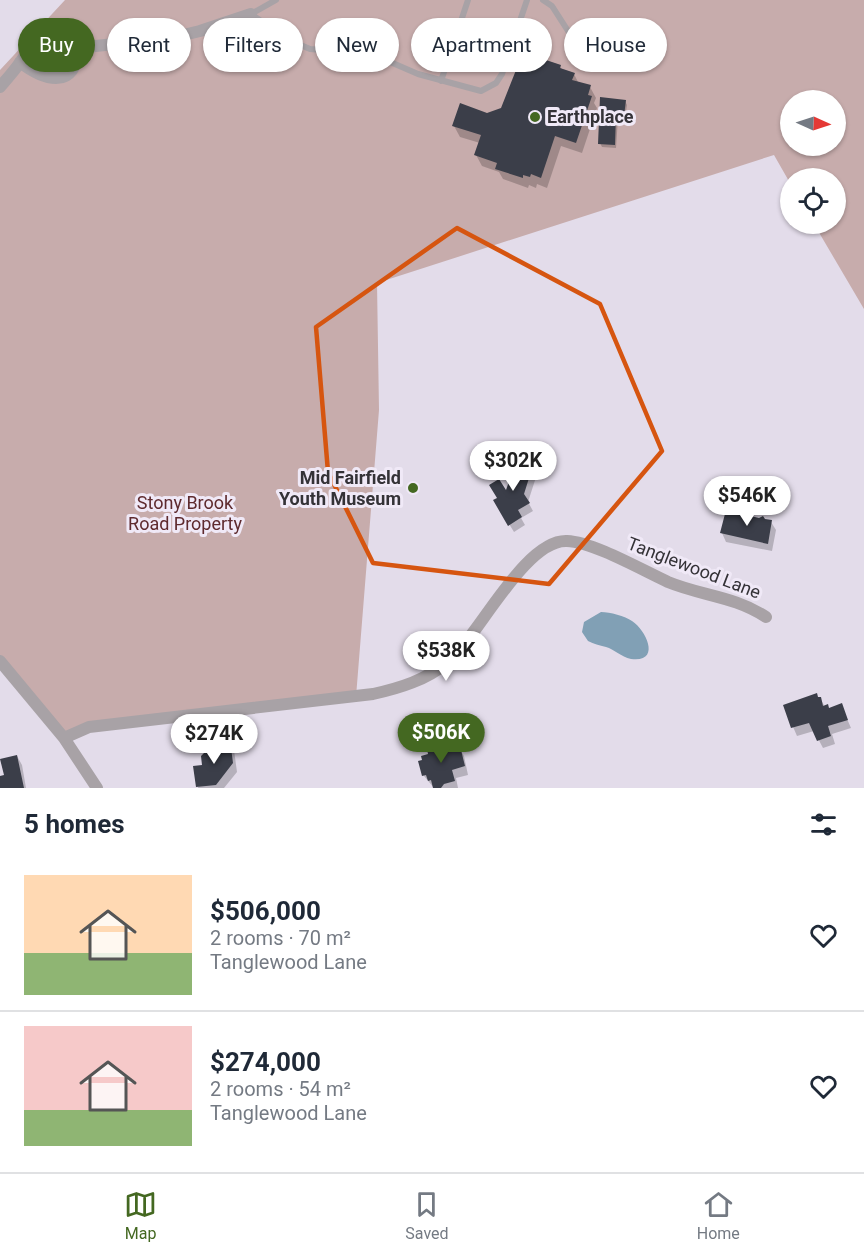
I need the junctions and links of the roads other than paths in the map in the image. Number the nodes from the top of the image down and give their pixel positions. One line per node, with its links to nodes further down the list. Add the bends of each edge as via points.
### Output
1 (276, 0): 5 (lane)
2 (468, 0): 11 (lane)
3 (527, 0): 11 (lane, via 496,83 476,91)
4 (543, 0): 6 (lane)
5 (250, 14): 7 (street, via 171,38); 11 (lane, via 310,49 381,58)
6 (564, 25)
7 (95, 46)
8 (18, 64): 12 (street)
9 (32, 72): 10 (street, via 59,78)
10 (71, 72)
11 (441, 81)
12 (0, 87)
13 (766, 617): 15 (street, Tanglewood Lane, via 739,602 677,586 589,545 560,541 519,571 452,658 418,680 373,694 89,727)
14 (0, 661): 15 (street)
15 (64, 738): 16 (street)
16 (97, 788)

